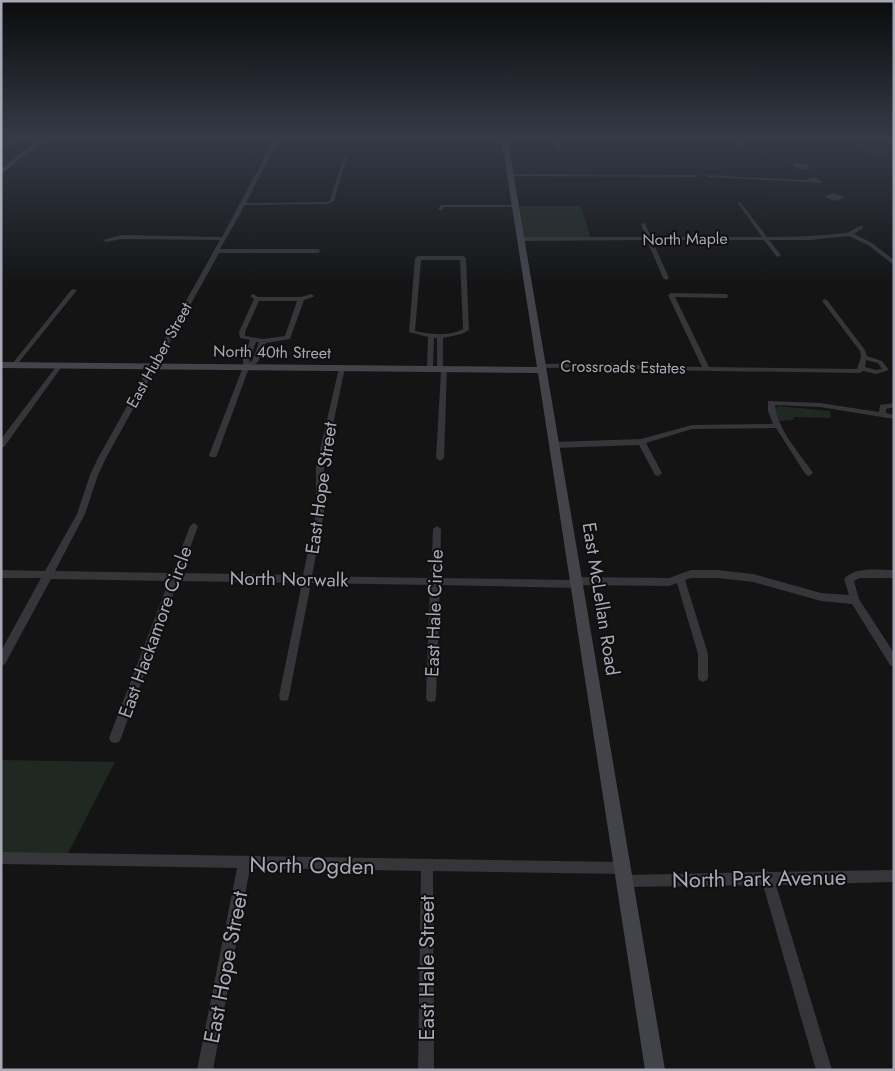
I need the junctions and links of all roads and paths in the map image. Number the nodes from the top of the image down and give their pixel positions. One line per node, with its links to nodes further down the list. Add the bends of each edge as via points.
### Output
1 (252, 186): 7 (street, East Huber Street)
2 (337, 186): 7 (street, via 332,201 328,203)
3 (512, 186): 8 (street, East McLellan Road)
4 (820, 186): 5 (street)
5 (829, 194)
6 (740, 203): 13 (street)
7 (243, 204): 14 (street, East Huber Street)
8 (515, 206): 9 (street, via 443,206); 16 (street, East McLellan Road)
9 (440, 209)
10 (643, 224): 17 (street)
11 (861, 228): 12 (street)
12 (850, 234): 13 (street, North Maple); 21 (street, via 870,244)
13 (766, 238): 17 (street, North Maple); 20 (street)
14 (224, 239): 15 (street, via 121,237); 18 (street, East Huber Street)
15 (106, 240)
16 (520, 240): 17 (street, North Maple); 41 (street, East McLellan Road)
17 (650, 240): 22 (street)
18 (217, 251): 19 (street); 38 (street, East Huber Street)
19 (318, 251)
20 (778, 255)
21 (894, 263)
22 (666, 278)
23 (74, 290): 36 (street)
24 (311, 296): 26 (street)
25 (726, 296): 42 (street, Crossroads Estates, via 671,295)
26 (301, 299): 30 (street, via 255,297 242,332 242,337); 31 (street, via 290,336 284,340)
27 (825, 301): 34 (street, via 863,351)
28 (431, 335): 29 (street); 29 (street, via 412,332 418,258 463,258 466,330 460,334); 44 (street)
29 (440, 336): 45 (street)
30 (253, 340): 31 (street); 32 (street)
31 (263, 340): 33 (street)
32 (250, 349): 33 (street); 39 (street)
33 (260, 349): 39 (street, via 255,362)
34 (864, 357): 43 (street); 43 (street, Crossroads Estates, via 880,362 886,370 876,372)
35 (1, 365): 36 (street, North 40th Street)
36 (14, 365): 37 (street, North 40th Street)
37 (60, 365): 38 (street, North 40th Street); 51 (street)
38 (152, 366): 39 (street, North 40th Street); 61 (street, East Huber Street, via 94,475 82,514)
39 (246, 368): 40 (street, North 40th Street); 53 (street)
40 (342, 368): 44 (street, North 40th Street); 63 (street, East Hope Street, via 320,467 320,513)
41 (541, 368): 42 (street, Crossroads Estates, via 616,365); 45 (street, North 40th Street); 52 (street, East McLellan Road)
42 (706, 368): 43 (street, Crossroads Estates, via 860,371)
43 (861, 368)
44 (430, 369): 45 (street, North 40th Street)
45 (442, 369): 54 (street)
46 (894, 405): 47 (street, via 883,407)
47 (882, 414): 48 (street); 49 (street, via 820,405 771,403 770,409)
48 (894, 417)
49 (778, 426): 50 (street, via 692,427); 56 (street)
50 (640, 442): 52 (street); 55 (street)
51 (1, 444)
52 (554, 444): 66 (street, East McLellan Road)
53 (213, 455)
54 (440, 458)
55 (658, 473)
56 (809, 474)
57 (194, 526): 62 (street, East Hackamore Circle)
58 (437, 529): 65 (street, East Hale Circle)
59 (1, 574): 61 (street, North Norwalk)
60 (894, 574): 67 (street, via 859,574 849,579)
61 (46, 576): 62 (street, North Norwalk); 68 (street, East Huber Street)
62 (176, 578): 63 (street, North Norwalk); 73 (street, East Hackamore Circle)
63 (308, 578): 65 (street, North Norwalk); 71 (street, East Hope Street)
64 (680, 579): 66 (street, North Norwalk, via 669,582); 67 (street, North Norwalk, via 691,574 753,578 820,597); 70 (street, via 703,654)
65 (435, 581): 66 (street, North Norwalk); 72 (street, East Hale Circle)
66 (576, 582): 77 (street, East McLellan Road)
67 (854, 600): 69 (street)
68 (1, 661)
69 (894, 662)
70 (704, 677)
71 (284, 696)
72 (432, 697)
73 (116, 738)
74 (1, 858): 75 (street, North Ogden)
75 (244, 864): 76 (street, North Ogden); 80 (street, East Hope Street)
76 (427, 866): 77 (street, North Ogden); 81 (street, East Hale Street)
77 (624, 874): 79 (street, North Park Avenue); 82 (street, East McLellan Road)
78 (894, 876): 79 (street, North Park Avenue)
79 (767, 878): 83 (street)
80 (206, 1070)
81 (426, 1070)
82 (654, 1070)
83 (824, 1070)

